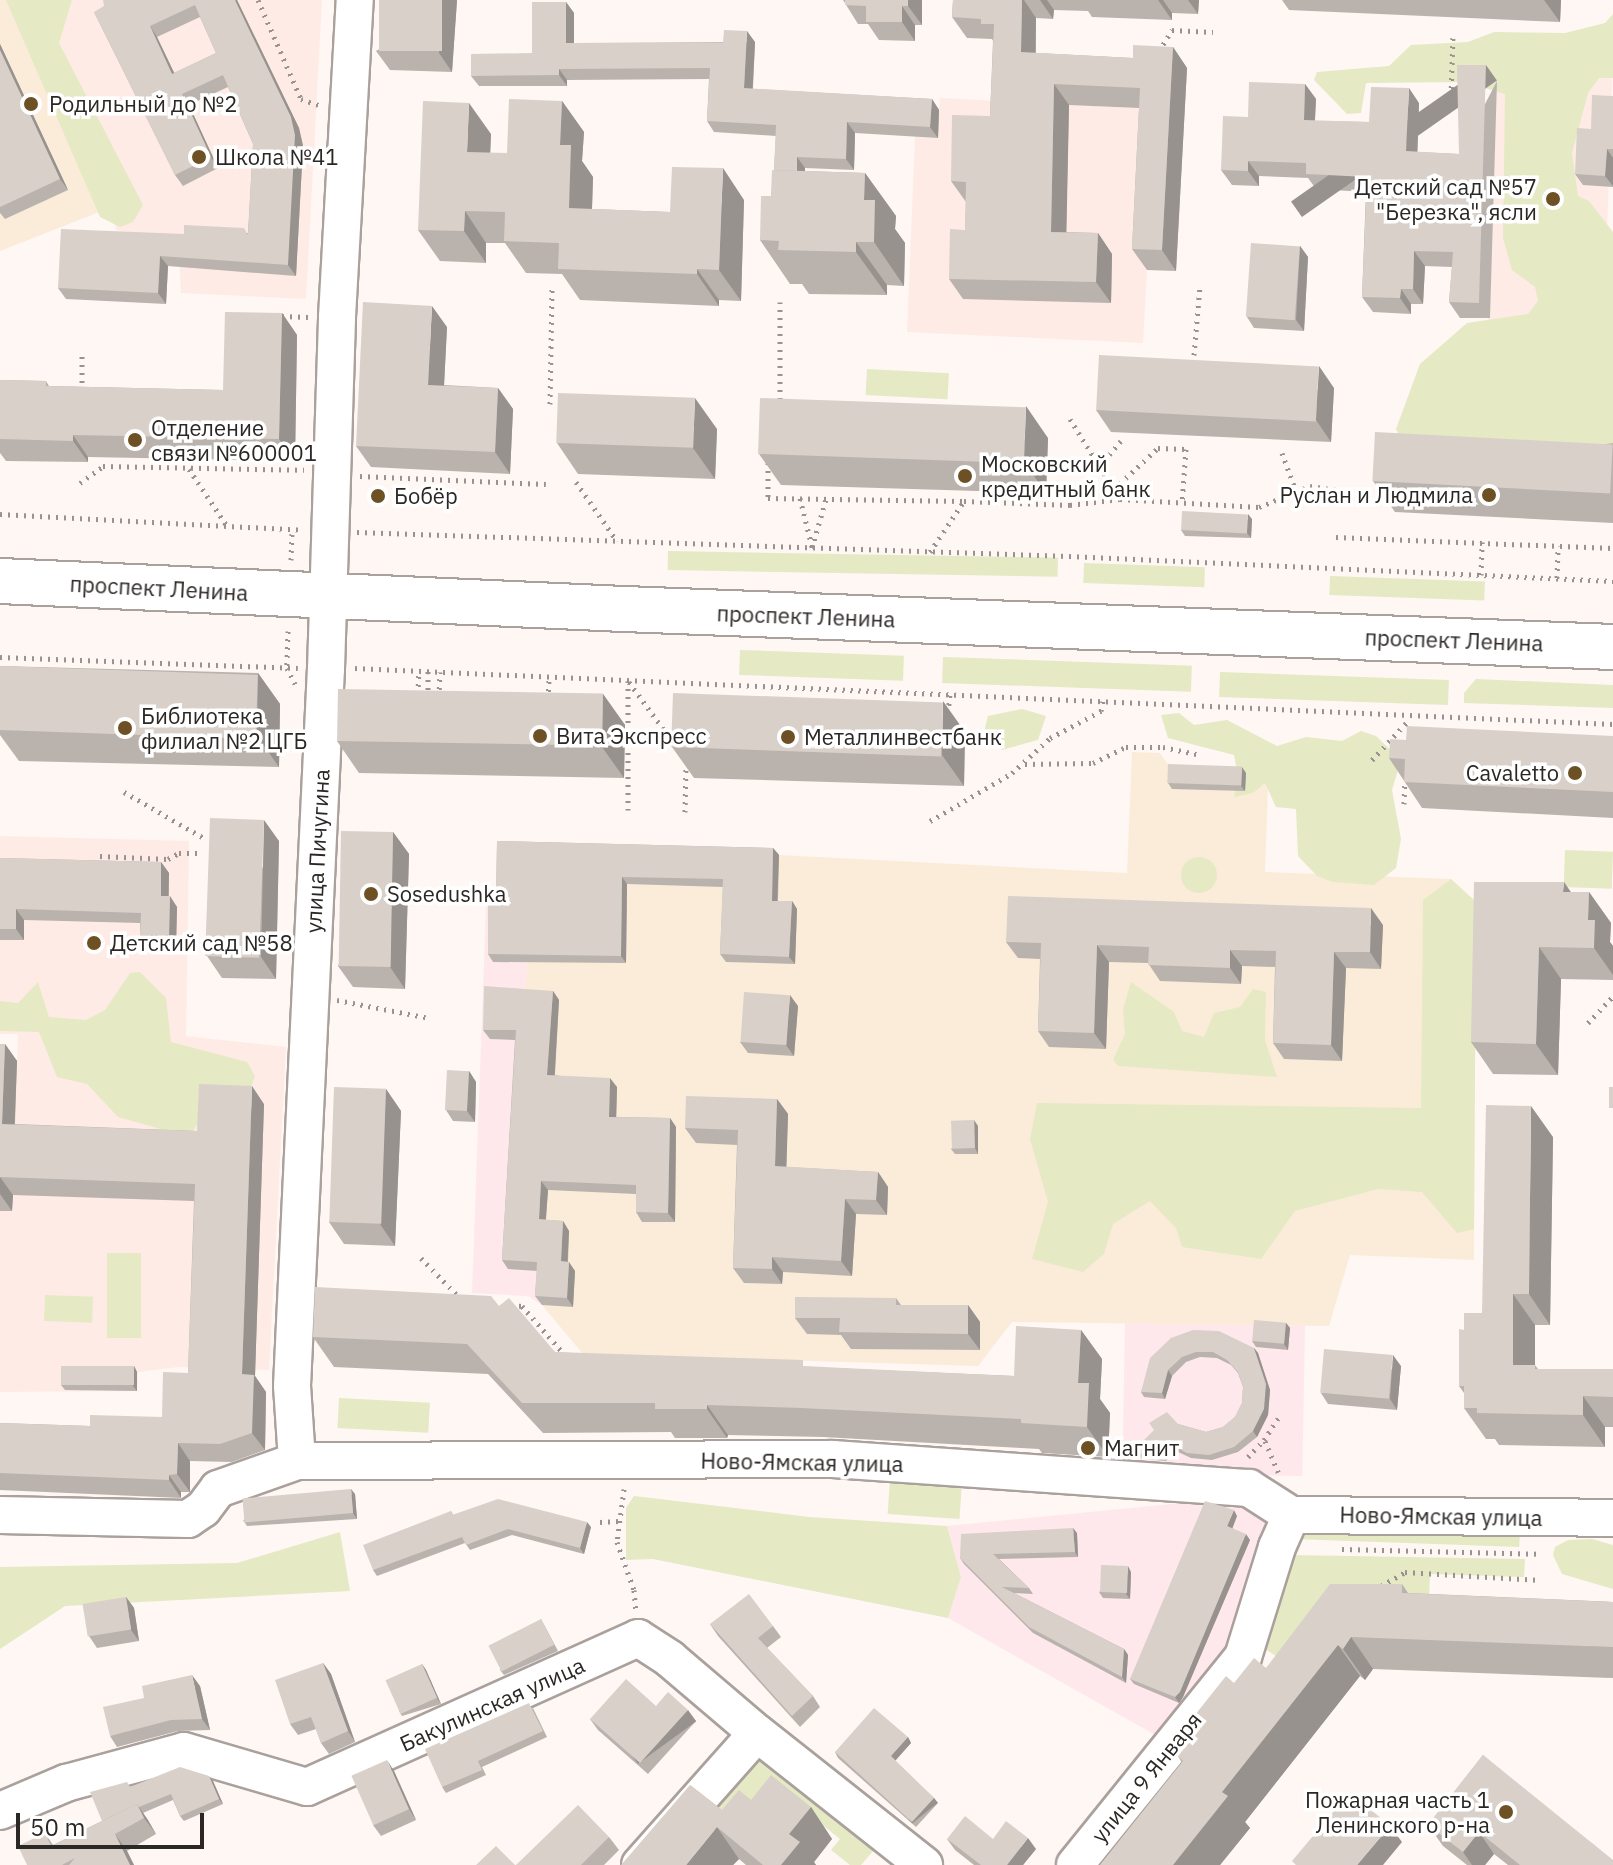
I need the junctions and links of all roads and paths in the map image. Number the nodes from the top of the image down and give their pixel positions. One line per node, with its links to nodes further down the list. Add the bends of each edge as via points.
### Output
1 (258, 0): 7 (path, via 301,99)
2 (355, 0): 38 (street, улица Пичугина)
3 (1213, 32): 5 (path, via 1172,30)
4 (1453, 35): 6 (path)
5 (1159, 51)
6 (1451, 96)
7 (330, 107)
8 (1200, 287): 12 (path)
9 (552, 288): 14 (path)
10 (780, 302): 15 (path)
11 (82, 353): 13 (path)
12 (1194, 355)
13 (82, 390)
14 (550, 404)
15 (780, 410)
16 (1070, 419): 20 (path)
17 (1121, 441): 20 (path)
18 (1282, 453): 28 (path)
19 (768, 454): 30 (path, via 768,498)
20 (1099, 467): 27 (path)
21 (189, 468): 22 (path); 25 (path, via 103,466); 36 (path)
22 (317, 470)
23 (359, 476): 26 (path)
24 (576, 482): 40 (path)
25 (80, 483)
26 (546, 484)
27 (1114, 489): 32 (path); 34 (path, via 1158,448 1186,449)
28 (1296, 491): 29 (path, via 1310,486); 34 (path, via 1259,507)
29 (1355, 493)
30 (800, 498): 31 (path); 43 (path)
31 (826, 499): 33 (path); 43 (path)
32 (1120, 499): 33 (path, via 1070,505); 34 (path)
33 (964, 501): 45 (path)
34 (1182, 503)
35 (0, 514): 36 (path)
36 (227, 526): 37 (path)
37 (292, 530): 38 (path); 46 (path)
38 (330, 531): 40 (path); 51 (street, улица Пичугина)
39 (1336, 537): 41 (path)
40 (617, 542): 43 (path)
41 (1482, 542): 42 (path); 47 (path)
42 (1558, 546): 44 (path); 48 (path)
43 (812, 548): 45 (path)
44 (1613, 548)
45 (930, 552): 47 (path)
46 (291, 560)
47 (1481, 575): 48 (path)
48 (1557, 578): 49 (path)
49 (1612, 580)
50 (0, 581): 51 (main road, проспект Ленина)
51 (328, 596): 53 (main road, проспект Ленина); 99 (street, улица Пичугина)
52 (288, 631): 55 (path)
53 (1613, 647)
54 (0, 657): 55 (path)
55 (287, 668): 56 (path)
56 (311, 668)
57 (346, 668): 58 (path)
58 (419, 671): 59 (path); 75 (path)
59 (428, 671): 60 (path); 76 (path)
60 (440, 672): 61 (path); 77 (path)
61 (549, 677): 62 (path); 80 (path)
62 (628, 681): 63 (path); 85 (path); 93 (path)
63 (689, 683): 64 (path); 71 (path)
64 (727, 685): 65 (path); 70 (path)
65 (790, 688): 66 (path); 73 (path)
66 (834, 689): 67 (path); 74 (path)
67 (874, 691): 68 (path); 78 (path)
68 (905, 692): 69 (path); 79 (path)
69 (950, 694): 72 (path); 82 (path)
70 (727, 696)
71 (689, 698)
72 (1104, 700): 81 (path); 89 (path, via 1101,711 1050,738)
73 (789, 703)
74 (833, 704)
75 (418, 706)
76 (428, 706)
77 (439, 706)
78 (874, 706)
79 (905, 707)
80 (547, 712)
81 (1408, 718): 83 (path); 84 (path); 88 (path)
82 (947, 722)
83 (1613, 724)
84 (1407, 736)
85 (676, 749)
86 (1200, 755): 89 (path, via 1126,747 1093,763)
87 (684, 759): 94 (path)
88 (1372, 760)
89 (1024, 764): 95 (path)
90 (1405, 777): 92 (path)
91 (124, 792): 96 (path)
92 (1404, 804)
93 (628, 810)
94 (685, 812)
95 (930, 821)
96 (204, 838)
97 (203, 853): 98 (path, via 179,853 168,859)
98 (100, 856)
99 (311, 995): 101 (path); 109 (street, улица Пичугина, via 292,1386)
100 (1613, 996): 102 (path)
101 (430, 1018)
102 (1588, 1023)
103 (421, 1258): 104 (path)
104 (466, 1303)
105 (508, 1305): 106 (path, via 522,1306)
106 (576, 1366)
107 (1279, 1417): 110 (path, via 1264,1440)
108 (627, 1460): 109 (street, Ново-Ямская улица); 110 (street, Ново-Ямская улица, via 833,1459); 114 (path)
109 (297, 1461): 111 (street, Ново-Ямская улица, via 218,1489 188,1519)
110 (1212, 1485): 112 (street, Ново-Ямская улица, via 1249,1488)
111 (0, 1515)
112 (1291, 1515): 113 (street, Ново-Ямская улица); 125 (street, улица 9 Января, via 1243,1657)
113 (1613, 1518)
114 (619, 1521): 115 (path); 120 (path, via 617,1542 634,1590)
115 (600, 1522)
116 (1339, 1548): 117 (path)
117 (1541, 1554)
118 (1541, 1580): 119 (path, via 1405,1572)
119 (1379, 1587)
120 (638, 1638): 121 (street); 122 (street, Бакулинская улица, via 307,1787 184,1751 66,1783)
121 (757, 1733): 123 (street); 124 (street)
122 (0, 1811)
123 (640, 1865)
124 (924, 1865)
125 (1075, 1865)

